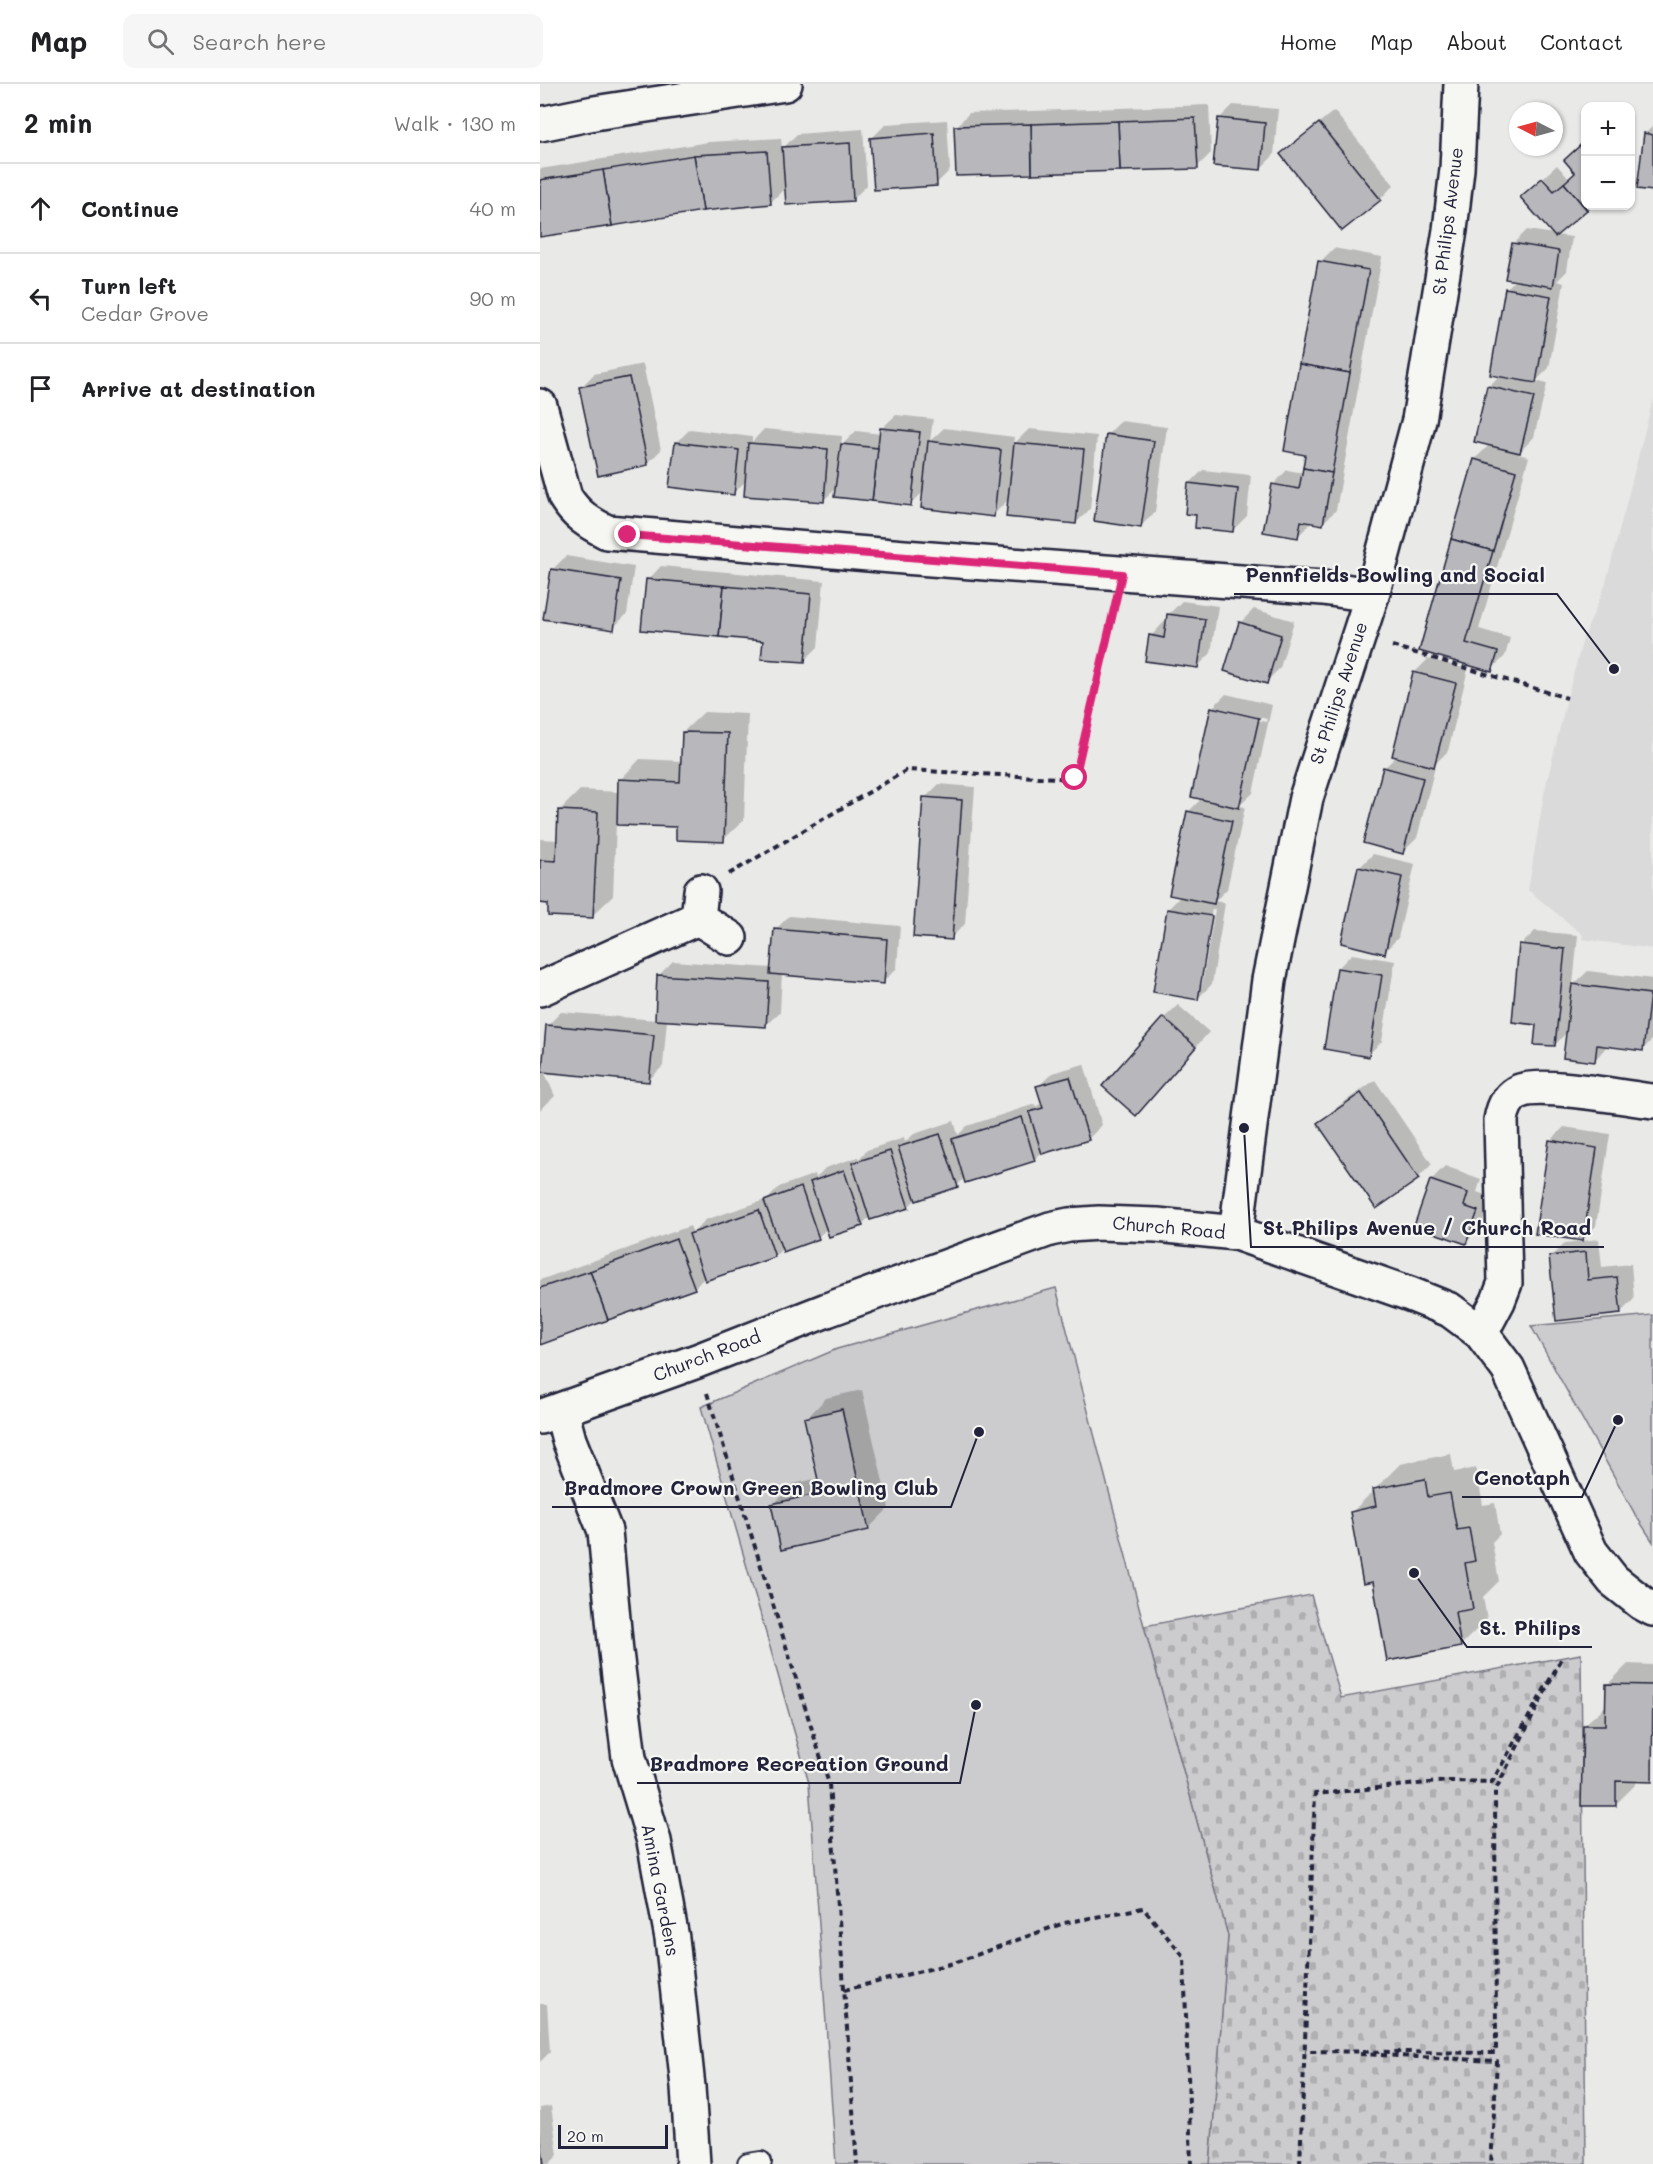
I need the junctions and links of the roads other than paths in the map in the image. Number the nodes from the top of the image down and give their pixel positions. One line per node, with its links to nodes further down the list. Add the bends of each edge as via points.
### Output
1 (785, 84): 3 (street)
2 (1461, 84): 5 (street, St Philips Avenue, via 1450,230 1419,420)
3 (540, 124)
4 (540, 406): 5 (street, via 566,497 586,522 607,532)
5 (1372, 595): 9 (street, St Philips Avenue, via 1306,798 1269,980)
6 (730, 938): 7 (street, via 700,904)
7 (540, 989)
8 (1653, 1101): 10 (street, via 1544,1087 1520,1091 1503,1108 1505,1283)
9 (1236, 1233): 10 (street, Church Road, via 1450,1310); 11 (street, Church Road, via 1111,1223 1050,1228)
10 (1481, 1333): 12 (street, Church Road, via 1508,1369 1591,1552 1613,1580)
11 (551, 1414): 13 (street, Amina Gardens, via 569,1440 605,1531 629,1758 654,1841 672,1938)
12 (1653, 1609)
13 (693, 2164)

